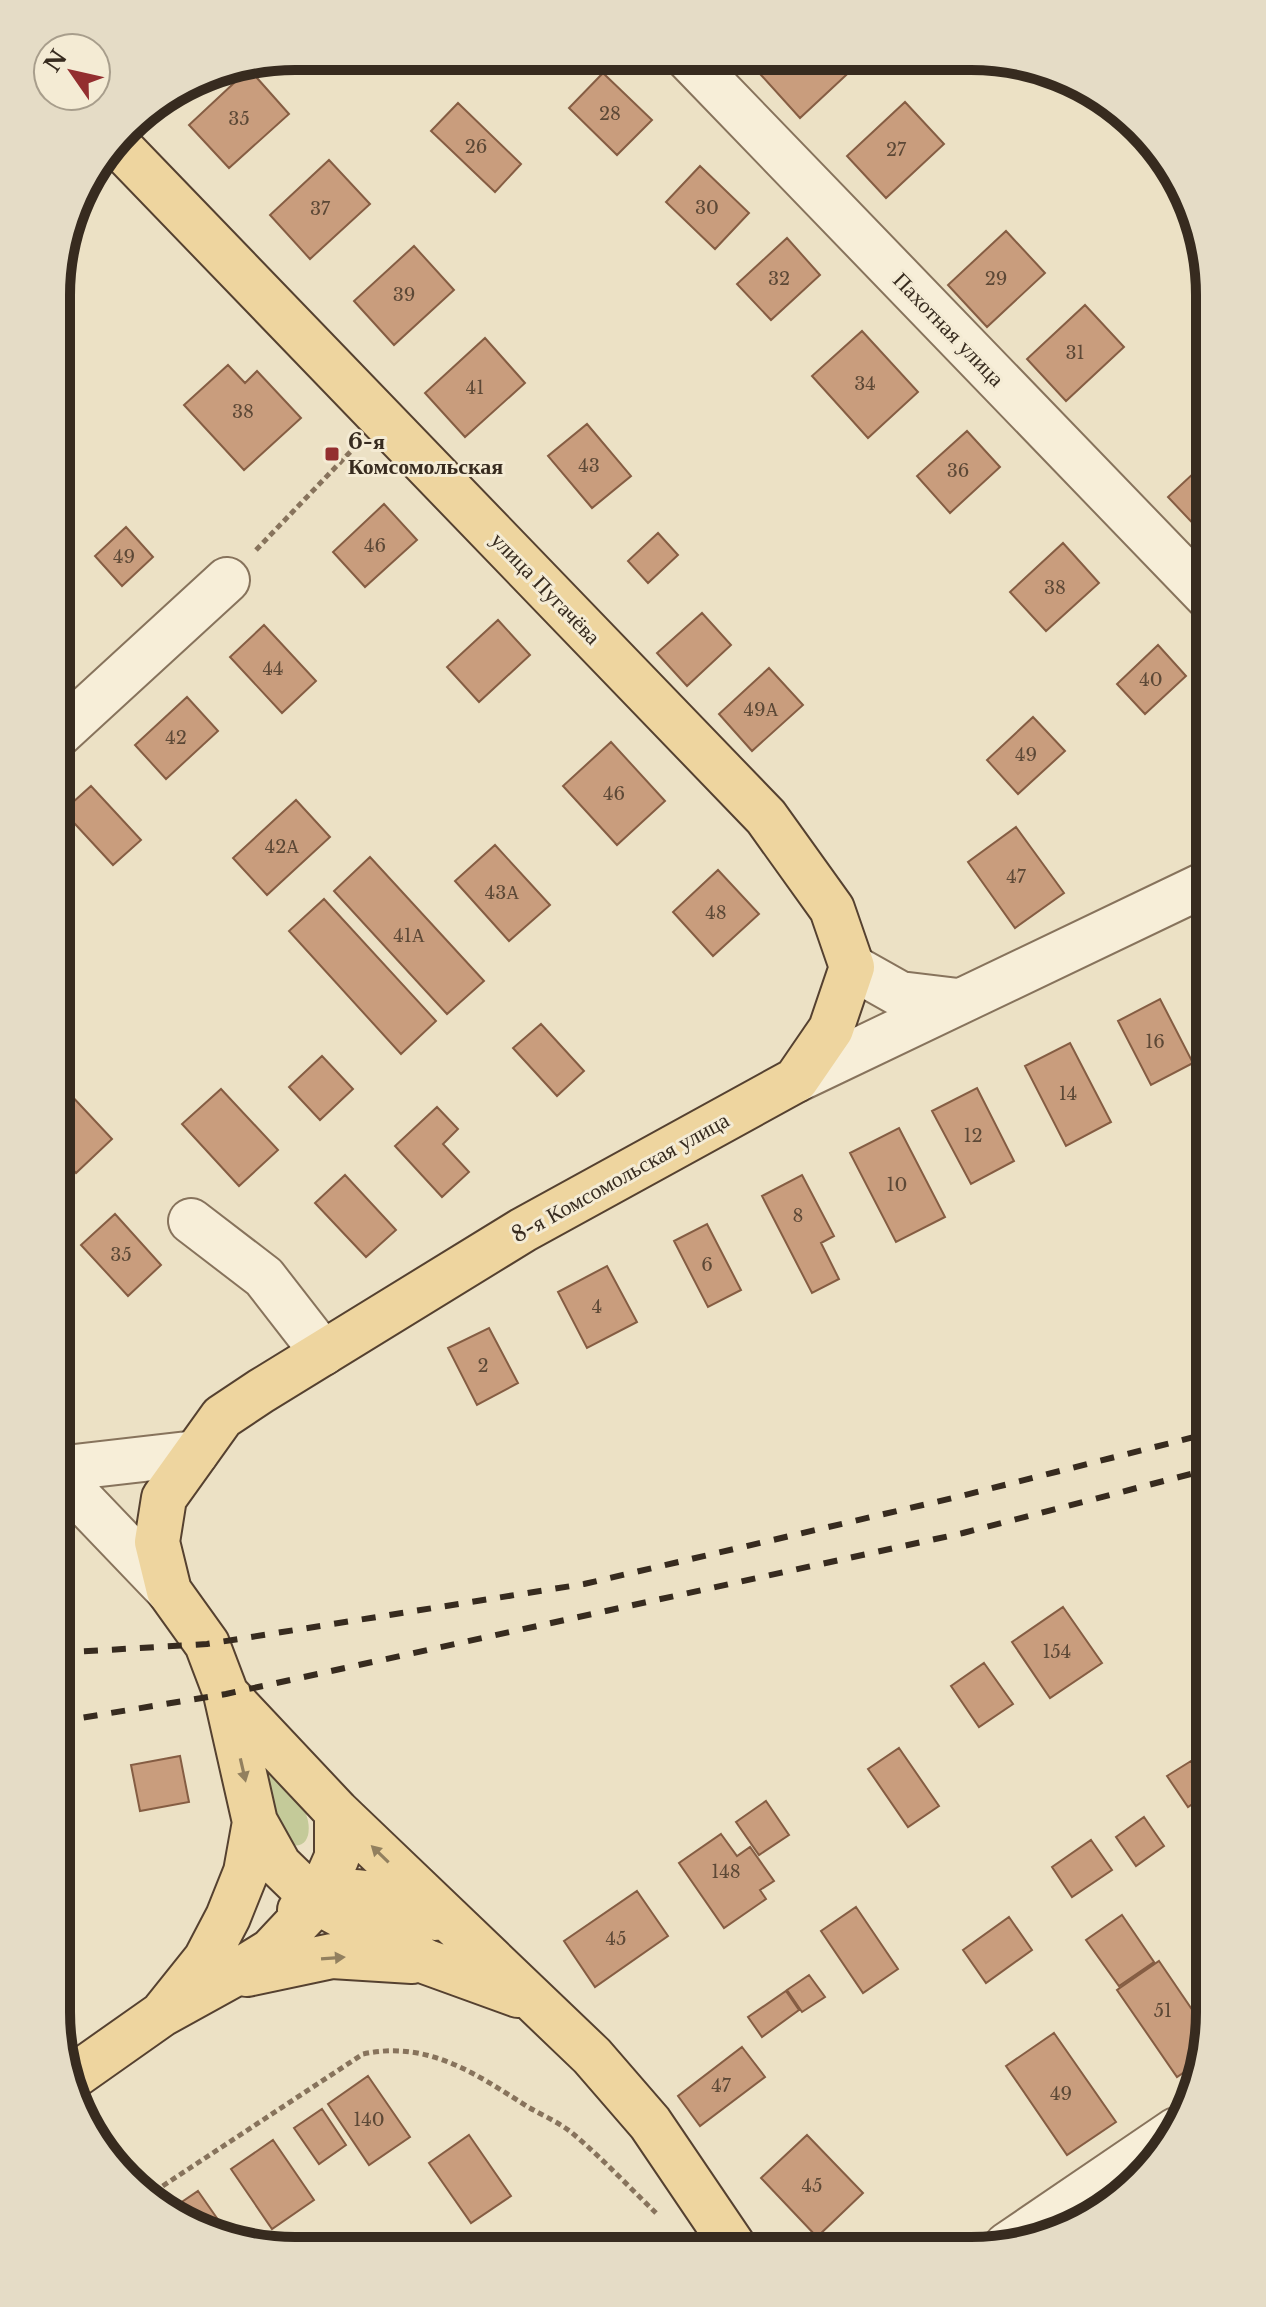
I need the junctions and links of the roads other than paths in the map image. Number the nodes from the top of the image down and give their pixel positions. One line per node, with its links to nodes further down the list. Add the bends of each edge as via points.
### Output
1 (700, 70): 4 (street, Пахотная улица)
2 (123, 150): 7 (main road, улица Пугачёва, via 766,817 832,909)
3 (227, 580): 5 (street)
4 (1196, 584)
5 (70, 724)
6 (1196, 889): 8 (street, 8-я Комсомольская улица)
7 (852, 967): 8 (street, via 900,994); 9 (main road, via 831,1029)
8 (958, 1001): 9 (street, 8-я Комсомольская улица)
9 (796, 1080): 11 (main road, 8-я Комсомольская улица, via 523,1230)
10 (191, 1221): 11 (street, via 264,1277)
11 (323, 1353): 12 (main road, 8-я Комсомольская улица, via 222,1417)
12 (196, 1453): 13 (street); 15 (main road, 8-я Комсомольская улица, via 164,1498 157,1542); 16 (main road, via 187,1503 188,1549)
13 (70, 1470)
14 (70, 1486): 15 (street)
15 (169, 1591): 16 (main road)
16 (207, 1644): 17 (main road)
17 (226, 1694): 18 (main road); 19 (main road, one-way to 19)
18 (337, 1812): 20 (main road, via 337,1857); 21 (main road, one-way to 18)
19 (255, 1822): 20 (main road, via 279,1865); 25 (main road, via 246,1872 228,1917 206,1959)
20 (317, 1902): 21 (main road, via 338,1893 370,1894); 22 (main road); 23 (main road, via 271,1951); 25 (main road, via 245,1937)
21 (457, 1927): 24 (main road)
22 (427, 1962): 23 (main road, one-way to 22, via 332,1956); 24 (main road)
23 (229, 1977): 25 (main road)
24 (532, 2000): 29 (main road, via 592,2056 650,2123)
25 (162, 2014): 26 (main road)
26 (79, 2073)
27 (1150, 2148): 28 (street)
28 (1032, 2228)
29 (727, 2237)

